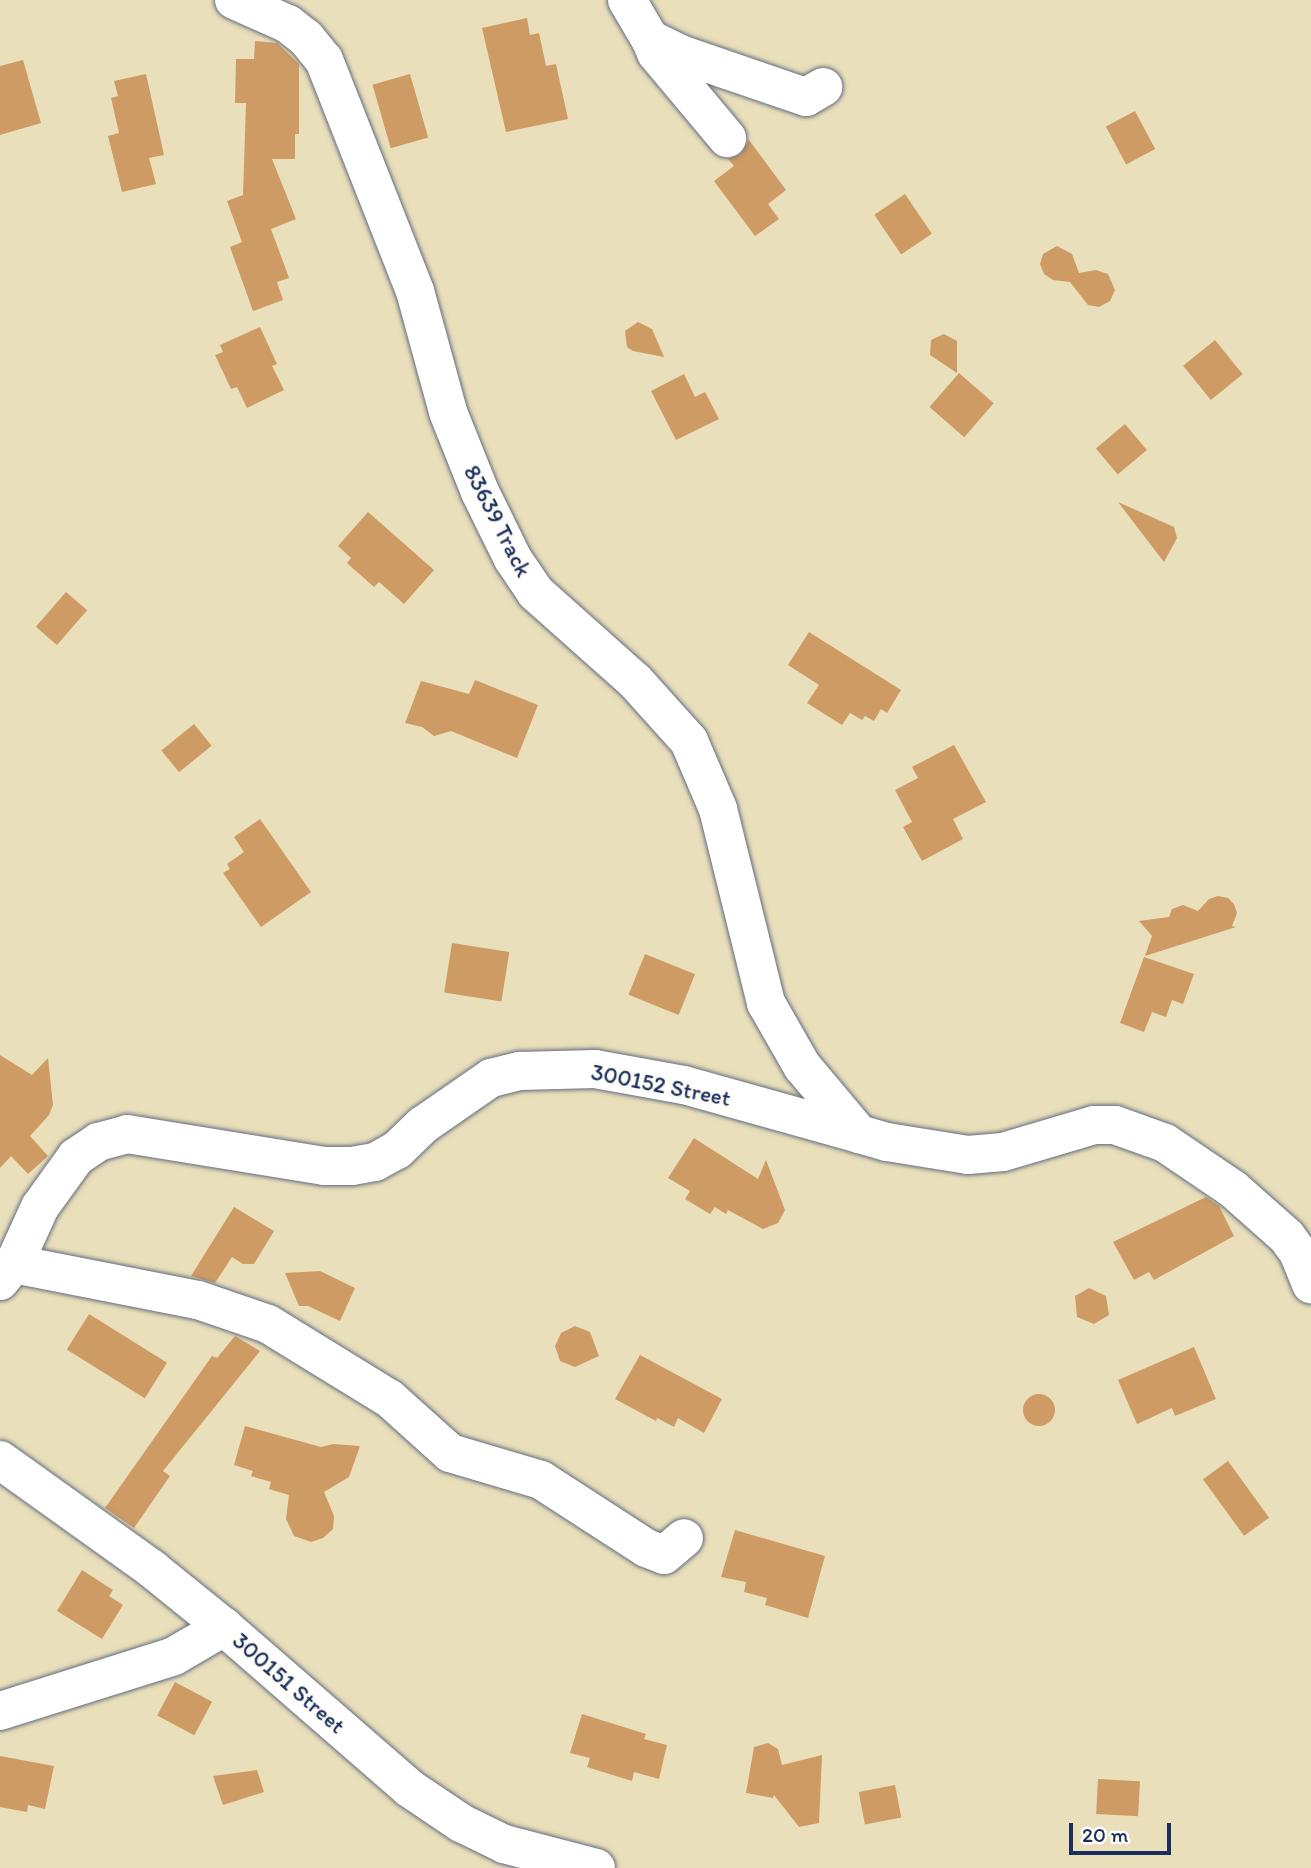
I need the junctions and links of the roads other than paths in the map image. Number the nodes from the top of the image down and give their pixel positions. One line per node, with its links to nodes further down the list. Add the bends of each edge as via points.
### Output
1 (234, 0): 6 (street, 83639 Track, via 288,24 324,60 415,291 448,412 513,559 535,592 635,681 689,741 718,809 766,1003 802,1066)
2 (627, 0): 3 (street)
3 (650, 39): 4 (street, via 806,97); 5 (street, via 656,53)
4 (823, 87)
5 (727, 138)
6 (859, 1134): 7 (street, 300152 Street, via 684,1085 595,1069 520,1071 491,1078 423,1125 397,1150 375,1162 352,1166 324,1166 127,1134 98,1142 76,1157 40,1207); 8 (street, 300152 Street, via 968,1155 1003,1152 1094,1125 1139,1132 1165,1143 1260,1212 1298,1252)
7 (7, 1273): 10 (street, via 198,1300 268,1324 390,1398 450,1453 541,1480 664,1555)
8 (1311, 1285)
9 (0, 1460): 11 (street, 300151 Street)
10 (684, 1538)
11 (224, 1627): 12 (street, via 174,1656); 13 (street, 300151 Street, via 409,1788)
12 (0, 1711)
13 (499, 1856): 14 (street, 300151 Street)
14 (596, 1868)

